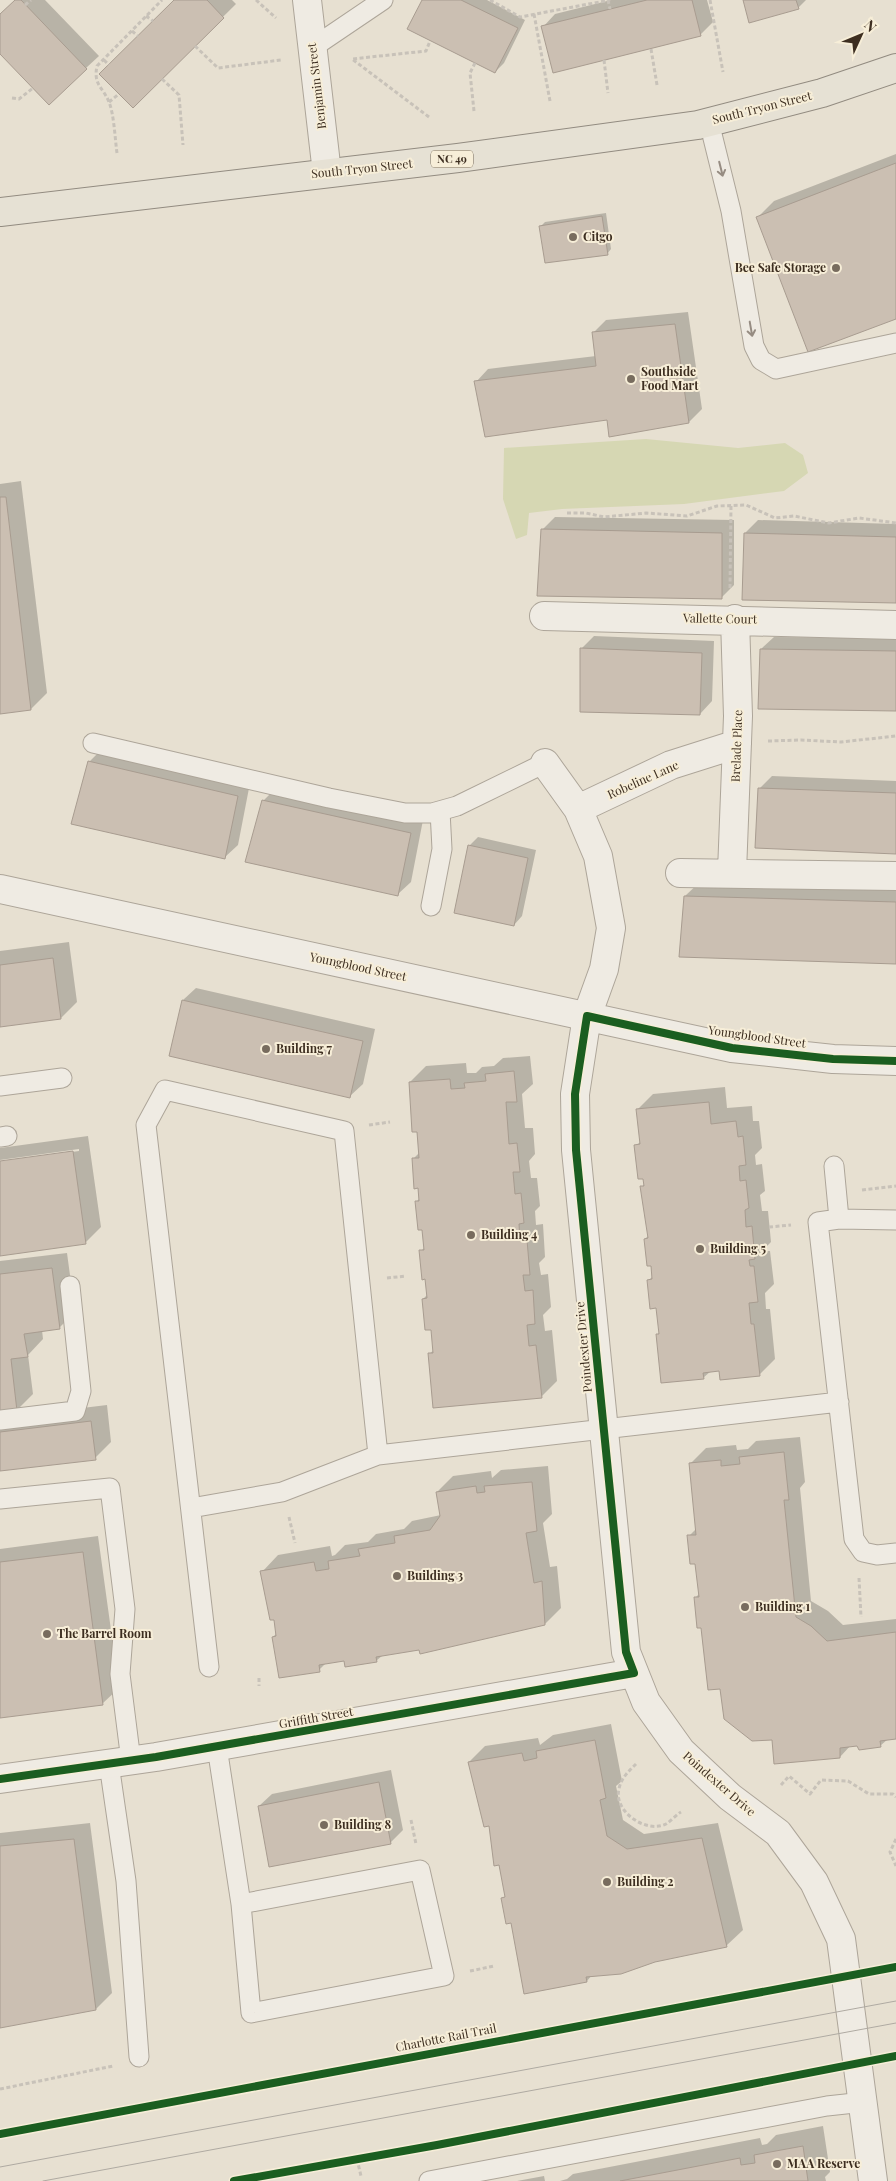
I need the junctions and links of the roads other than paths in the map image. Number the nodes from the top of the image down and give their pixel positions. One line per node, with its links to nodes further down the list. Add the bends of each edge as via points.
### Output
1 (307, 0): 3 (street, Benjamin Street)
2 (383, 0): 3 (lane)
3 (312, 48): 6 (street, Benjamin Street)
4 (896, 68): 5 (main road, South Tryon Street / NC 49, via 822,93)
5 (709, 122): 6 (main road, South Tryon Street / NC 49); 8 (lane, one-way to 8, via 731,212 754,346 762,360 776,369)
6 (327, 173): 7 (main road, South Tryon Street / NC 49)
7 (0, 212)
8 (896, 342)
9 (544, 616): 10 (street, Vallette Court)
10 (735, 619): 11 (street, Vallette Court); 13 (street, Brelade Place, via 738,716)
11 (896, 625)
12 (93, 743): 16 (lane, via 405,813)
13 (750, 743): 15 (street, Robeline Lane, via 670,765); 17 (street, Brelade Place)
14 (545, 763): 15 (street, Poindexter Drive); 16 (lane, via 488,792)
15 (578, 810): 22 (street, Poindexter Drive, via 598,856 611,928 604,968)
16 (440, 811): 21 (lane, via 442,849)
17 (732, 872): 18 (street); 19 (street)
18 (680, 873)
19 (896, 876)
20 (0, 889): 22 (street, Youngblood Street)
21 (431, 906)
22 (587, 1016): 23 (street, Youngblood Street, via 732,1048 833,1059); 32 (street, Poindexter Drive, via 575,1094 576,1150)
23 (896, 1061)
24 (62, 1078): 25 (lane)
25 (0, 1086)
26 (834, 1166): 27 (lane)
27 (838, 1219): 28 (lane); 30 (lane, via 818,1222)
28 (896, 1220)
29 (70, 1286): 31 (lane, via 81,1391 75,1411)
30 (839, 1402): 32 (lane); 36 (lane, via 854,1539 863,1552 877,1555)
31 (0, 1420)
32 (602, 1429): 33 (lane); 38 (street, Poindexter Drive, via 626,1652)
33 (378, 1455): 35 (lane, via 282,1492); 35 (lane, via 344,1130 166,1090 146,1125)
34 (0, 1499): 40 (lane, via 110,1488 125,1609 120,1674)
35 (191, 1508): 37 (lane)
36 (896, 1553)
37 (209, 1667)
38 (634, 1673): 39 (street, Griffith Street); 44 (street, Poindexter Drive, via 646,1702 681,1751 730,1797 778,1833 814,1882 841,1939)
39 (217, 1747): 40 (street, Griffith Street); 42 (lane)
40 (120, 1762): 41 (street, Griffith Street); 43 (lane)
41 (0, 1779)
42 (241, 1904): 42 (lane, via 251,2013 444,1976 420,1870)
43 (139, 2057)
44 (864, 2102): 45 (lane); 46 (street, Poindexter Drive)
45 (429, 2181)
46 (873, 2181)

